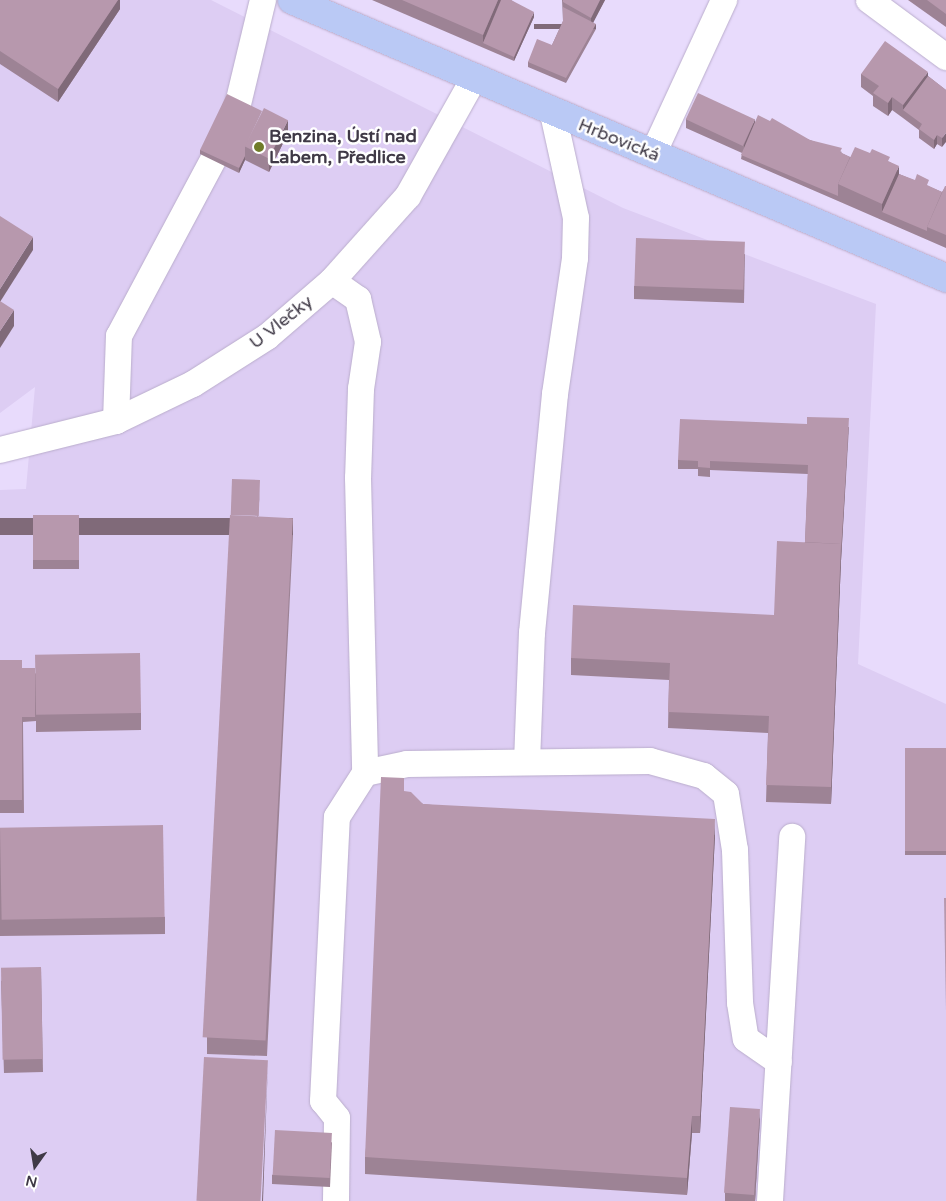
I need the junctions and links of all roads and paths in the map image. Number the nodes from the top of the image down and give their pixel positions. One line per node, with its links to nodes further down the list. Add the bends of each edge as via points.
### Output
1 (263, 0): 7 (street)
2 (292, 0): 6 (main road, Hrbovická)
3 (724, 0): 9 (street)
4 (869, 0): 5 (street)
5 (946, 57)
6 (473, 80): 8 (main road, Hrbovická); 12 (street, U Vlečky, via 408,196)
7 (238, 104)
8 (553, 113): 9 (main road, Hrbovická); 15 (street, via 576,218 575,258 555,394 534,614)
9 (653, 154): 11 (main road, Hrbovická)
10 (213, 160): 13 (street, via 119,336)
11 (946, 278)
12 (332, 281): 13 (street, U Vlečky, via 267,337 193,384); 16 (street, via 358,299 368,342 360,389 358,478)
13 (116, 421): 14 (street, U Vlečky)
14 (0, 450)
15 (527, 762): 16 (street, via 407,764); 18 (street, via 650,761 704,776 726,794 735,850 740,1003 746,1039)
16 (365, 774): 19 (street, via 337,817 324,1101 338,1118)
17 (792, 838): 18 (street)
18 (779, 1062): 20 (street)
19 (336, 1201)
20 (770, 1201)

